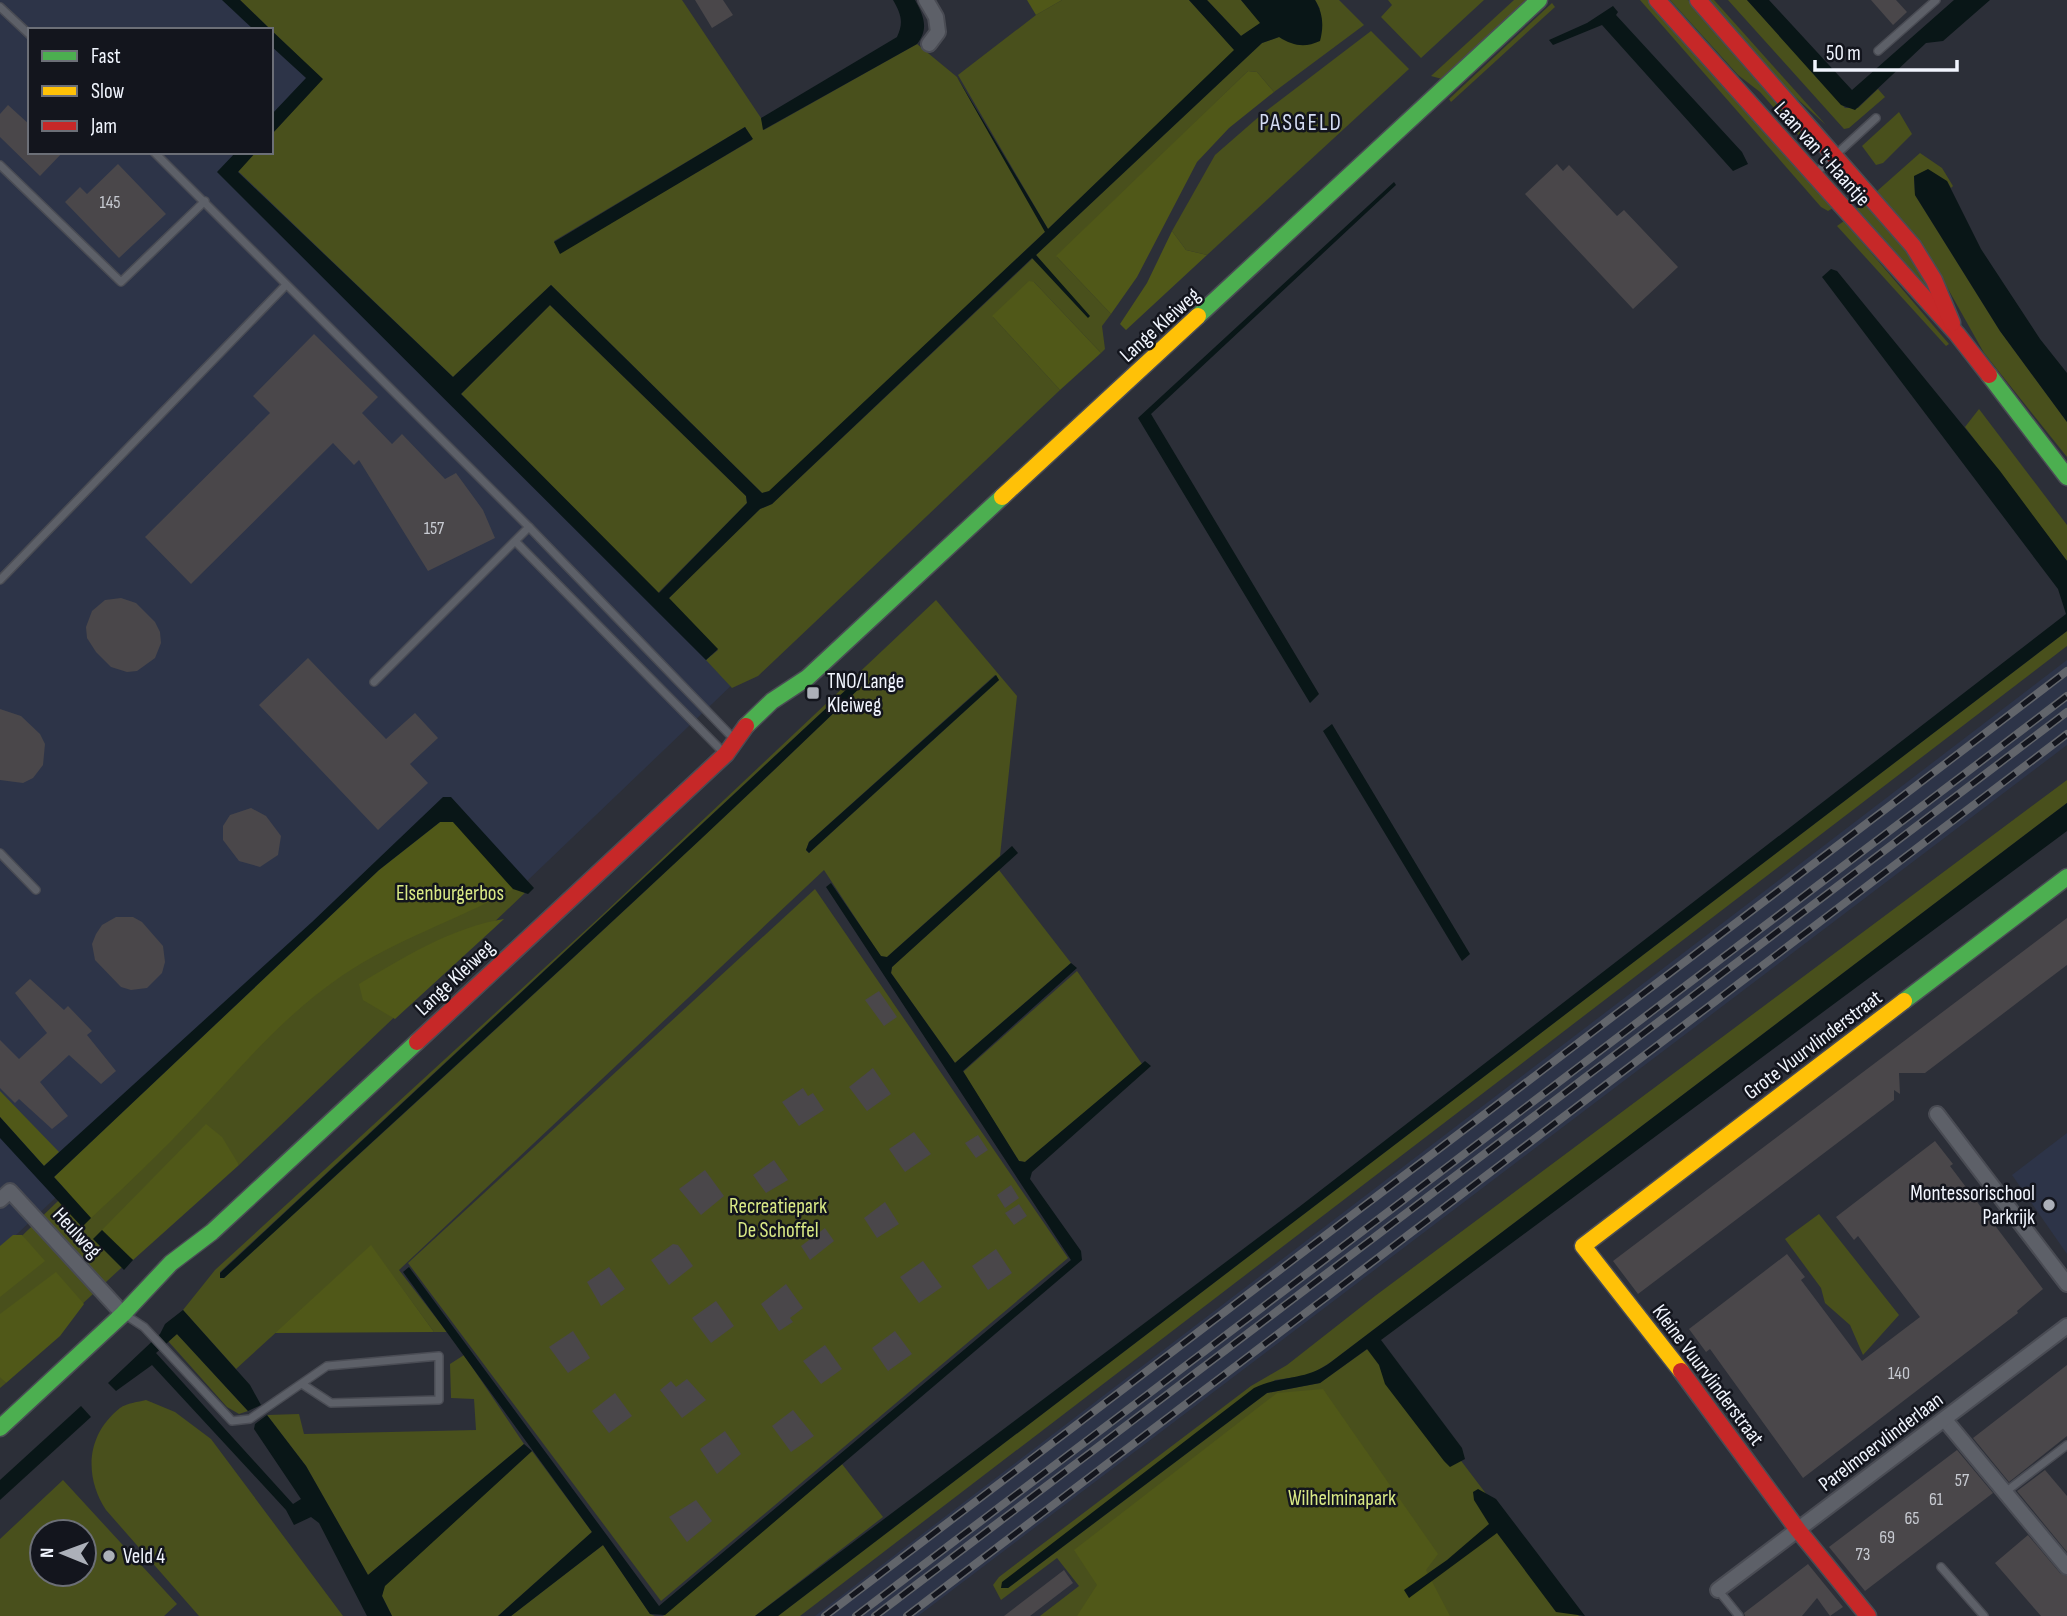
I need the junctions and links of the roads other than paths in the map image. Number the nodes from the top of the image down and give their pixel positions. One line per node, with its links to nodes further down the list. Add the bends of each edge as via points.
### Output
1 (926, 0): 8 (street, via 938,32)
2 (1539, 0): 23 (street, Lange Kleiweg, via 807,678 797,697)
3 (1657, 0): 14 (street, Laan van 't Haantje)
4 (1698, 0): 12 (street, Laan van 't Haantje)
5 (1936, 0): 9 (lane)
6 (0, 7): 7 (lane)
7 (28, 33)
8 (929, 44)
9 (1878, 51)
10 (1876, 118): 12 (lane)
11 (156, 154): 15 (lane)
12 (1834, 156): 14 (lane); 17 (street, Laan van 't Haantje, via 1913,246 1934,280)
13 (0, 165): 15 (lane, via 121,282)
14 (1813, 176): 17 (street, Laan van 't Haantje)
15 (205, 201): 16 (lane)
16 (285, 286): 19 (lane); 21 (lane)
17 (1957, 334): 18 (street, Laan van 't Haantje)
18 (2067, 477)
19 (529, 527): 20 (lane); 23 (lane)
20 (516, 541): 22 (lane); 23 (lane)
21 (0, 580)
22 (374, 682)
23 (733, 748): 31 (street, Lange Kleiweg, via 212,1232 171,1264)
24 (0, 853): 26 (lane)
25 (2067, 877): 29 (street, Grote Vuurvlinderstraat)
26 (36, 890)
27 (1940, 1118): 30 (street)
28 (0, 1200): 31 (street, Heulweg, via 10,1191)
29 (1583, 1245): 38 (street, Kleine Vuurvlinderstraat)
30 (2067, 1284)
31 (123, 1314): 33 (lane, via 144,1327 232,1421 250,1419); 35 (street, Lange Kleiweg)
32 (2067, 1326): 34 (street, Parelmoervlinderlaan)
33 (302, 1384): 33 (lane, via 327,1366 439,1356 439,1401 331,1403)
34 (1945, 1420): 37 (street); 38 (street, Parelmoervlinderlaan)
35 (0, 1428)
36 (2067, 1445): 37 (lane)
37 (2004, 1493): 40 (street)
38 (1797, 1530): 41 (street, Parelmoervlinderlaan); 43 (street, Kleine Vuurvlinderstraat)
39 (1941, 1567): 44 (lane)
40 (2067, 1567)
41 (1718, 1590): 42 (lane)
42 (1739, 1616)
43 (1868, 1616)
44 (1984, 1616)

